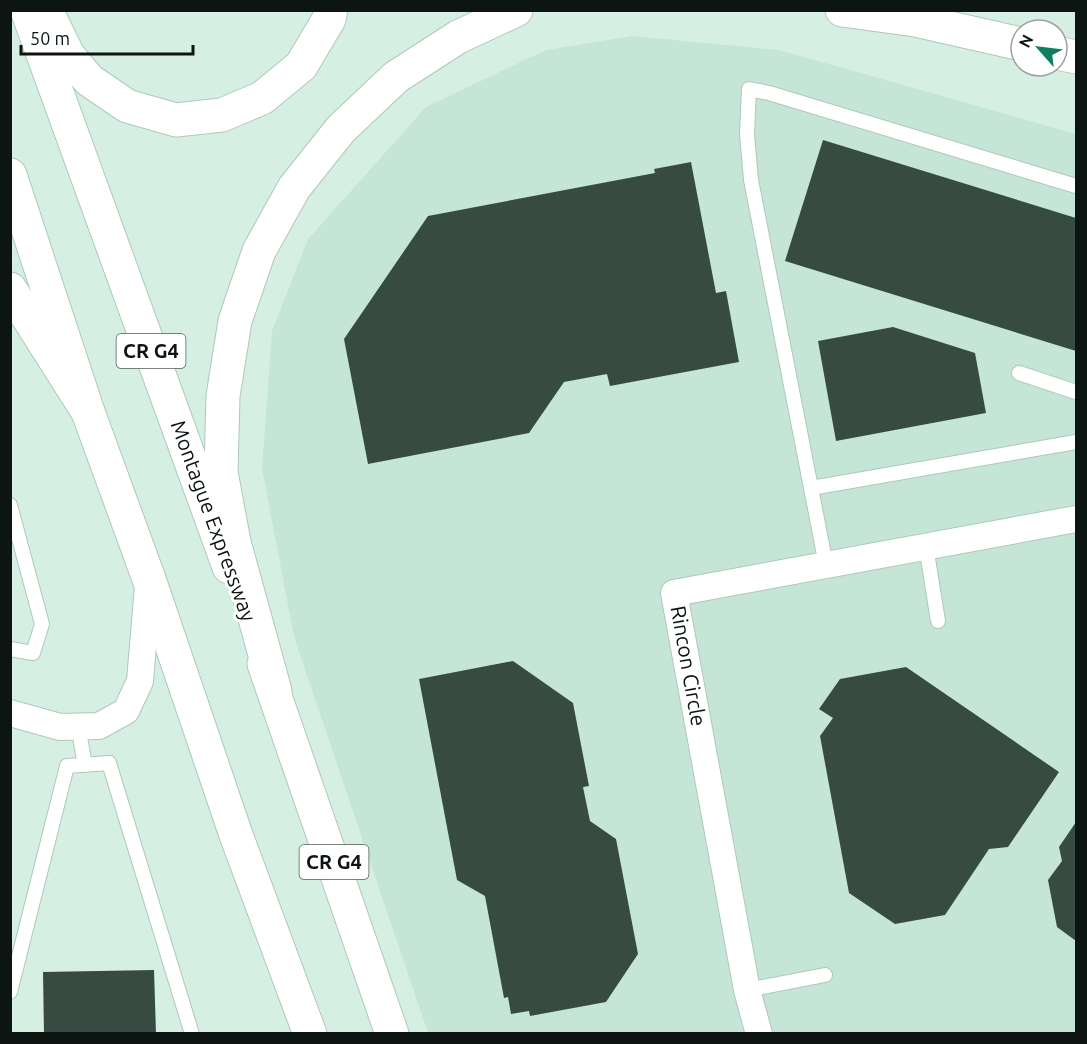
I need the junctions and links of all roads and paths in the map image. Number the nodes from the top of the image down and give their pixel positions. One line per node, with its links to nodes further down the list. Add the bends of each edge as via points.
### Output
1 (27, 10): 23 (highway, Montague Expressway / CR G4)
2 (46, 10): 3 (highway, via 68,55 89,80 127,106 176,120 222,116 262,98 301,66)
3 (331, 10)
4 (516, 10): 23 (highway, via 458,37 396,76 341,129 294,188 259,251 235,321 223,396 221,472 234,542)
5 (842, 10): 6 (highway)
6 (900, 15): 7 (highway)
7 (1009, 41)
8 (10, 175): 13 (highway)
9 (1077, 186): 15 (lane, via 749,89 751,180)
10 (10, 289): 13 (highway)
11 (1019, 373): 12 (lane)
12 (1077, 392)
13 (88, 411): 20 (highway)
14 (1077, 442): 15 (lane)
15 (811, 488): 19 (lane)
16 (10, 505): 22 (lane, via 42,624 33,653)
17 (1077, 519): 18 (street, Rincon Circle)
18 (926, 546): 19 (street, Rincon Circle); 21 (lane)
19 (826, 565): 28 (street, Rincon Circle, via 674,593)
20 (149, 579): 25 (street, via 140,681 126,711); 31 (highway, via 236,835)
21 (938, 621)
22 (10, 649)
23 (275, 691): 32 (highway, Montague Expressway / CR G4)
24 (10, 713): 25 (street, via 60,727)
25 (88, 726): 26 (lane)
26 (85, 765): 29 (lane, via 67,766); 30 (lane, via 109,763)
27 (825, 975): 28 (lane)
28 (747, 990): 33 (street, Rincon Circle)
29 (10, 992)
30 (192, 1034)
31 (310, 1034)
32 (392, 1034)
33 (759, 1034)

